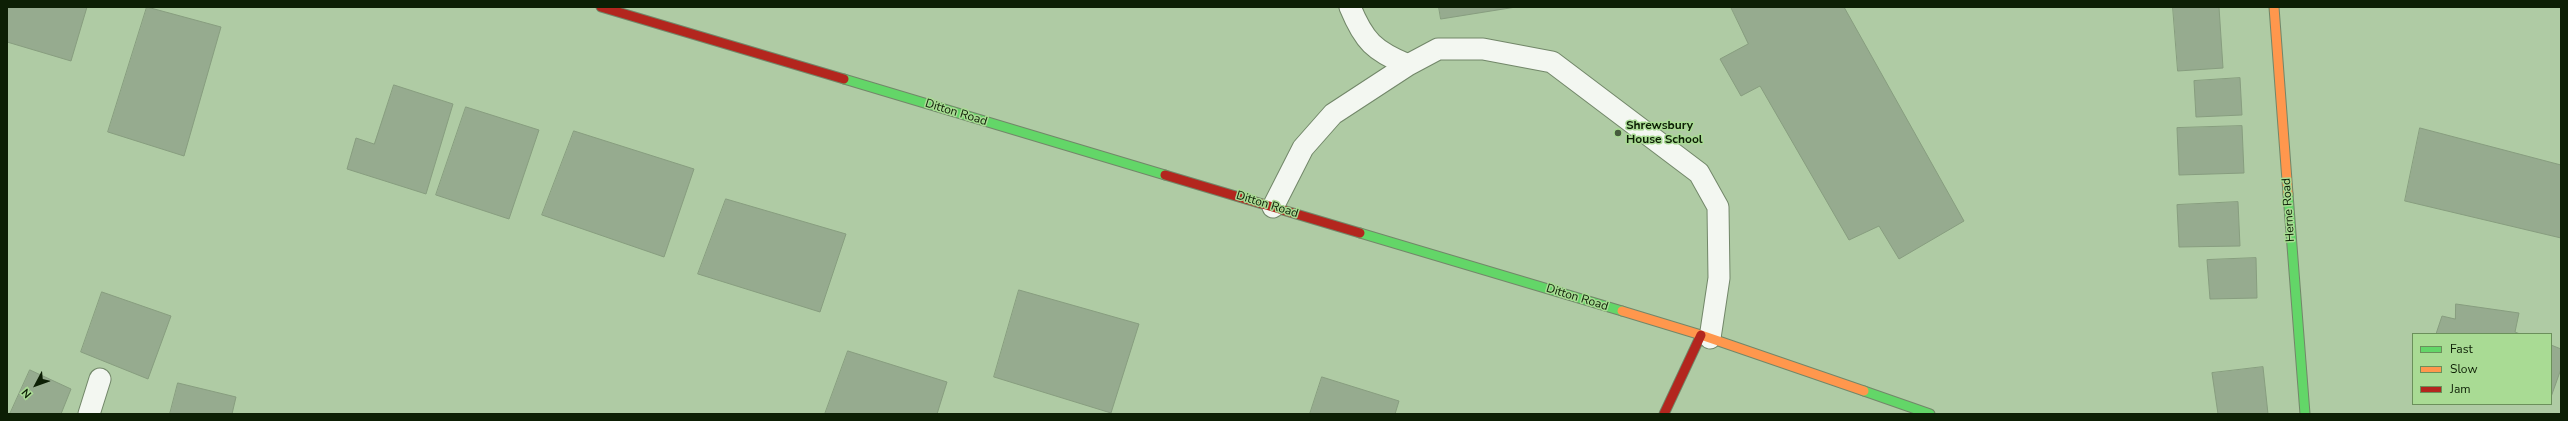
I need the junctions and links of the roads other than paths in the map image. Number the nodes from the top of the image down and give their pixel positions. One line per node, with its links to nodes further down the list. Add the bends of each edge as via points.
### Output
1 (601, 7): 5 (street, Ditton Road)
2 (1350, 7): 4 (lane, via 1361,32 1383,55)
3 (2274, 7): 11 (street, Herne Road)
4 (1408, 65): 5 (lane, via 1333,114 1303,148); 6 (lane, via 1438,49 1483,49 1552,62 1699,173 1718,207 1719,278)
5 (1273, 207): 6 (street, Ditton Road)
6 (1705, 336): 9 (street); 10 (street, Ditton Road)
7 (100, 379): 8 (lane)
8 (88, 414)
9 (1664, 414)
10 (1930, 414)
11 (2305, 414)

